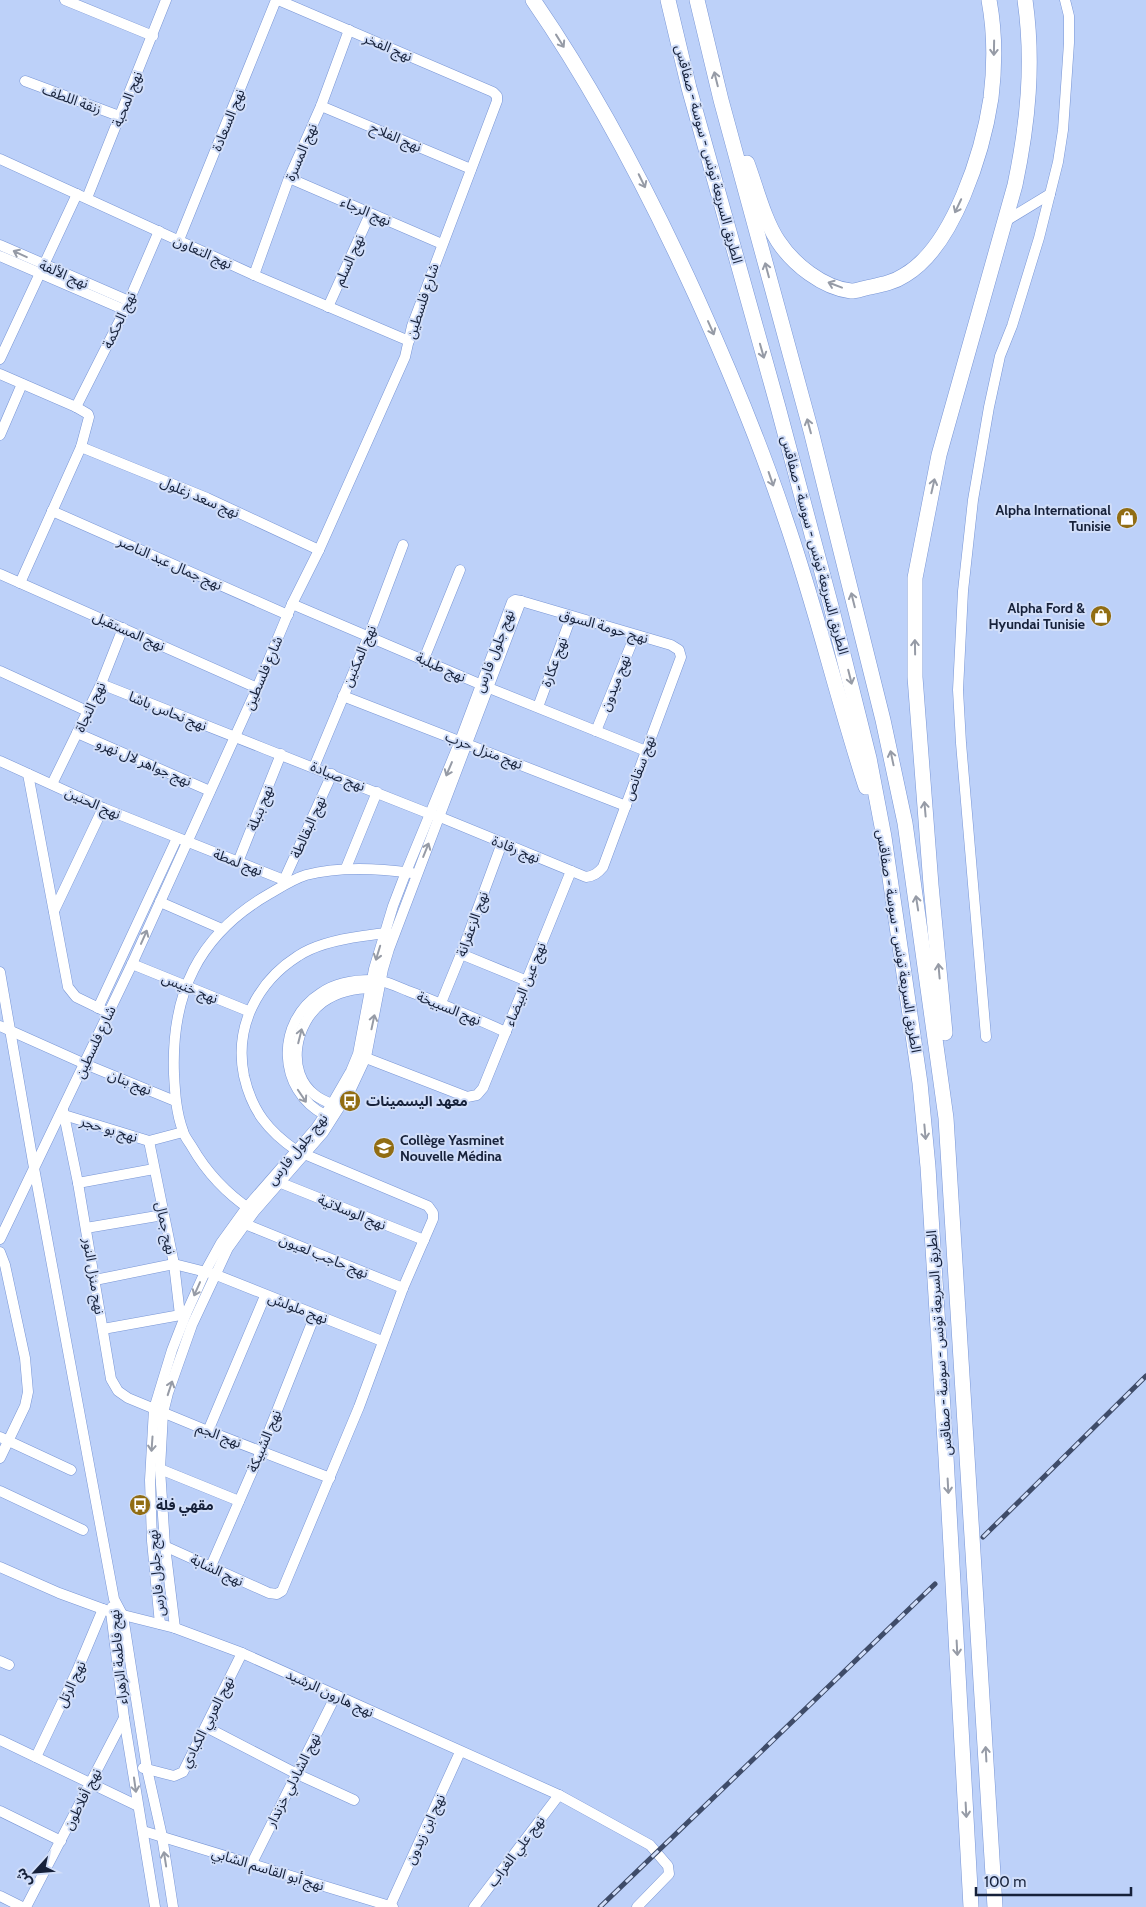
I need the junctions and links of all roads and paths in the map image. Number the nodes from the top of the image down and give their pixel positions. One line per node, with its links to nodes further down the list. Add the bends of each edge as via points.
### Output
1 (65, 0): 13 (street)
2 (166, 0): 13 (street, نهج المحبة)
3 (277, 0): 12 (street, نهج الفخر); 28 (street, نهج السعادة)
4 (533, 0): 81 (highway, one-way to 81, via 637,171 729,369 786,519)
5 (668, 0): 81 (highway, الطريق السريعة تونس - سوسة - صفاقس, one-way to 81, via 689,88 839,636 869,758)
6 (697, 0): 16 (highway, الطريق السريعة تونس - سوسة - صفاقس, one-way to 6)
7 (989, 0): 16 (highway, one-way to 16, via 994,37 991,90 973,169 959,204 935,246 906,275 888,283 853,291 835,287 794,260 771,227)
8 (1025, 0): 26 (highway, via 1030,42 1028,114)
9 (1065, 0): 11 (street)
10 (1074, 0): 11 (street)
11 (1069, 16): 23 (street, via 1064,130)
12 (349, 30): 15 (street, نهج الفخر); 17 (street, نهج المسرة)
13 (152, 36): 18 (street, نهج المحبة)
14 (25, 81): 18 (street, زنقة اللطف)
15 (497, 96): 20 (street, شارع فلسطين)
16 (721, 100): 160 (highway, الطريق السريعة تونس - سوسة - صفاقس, one-way to 16, via 946,1118 905,823 884,720 811,431)
17 (321, 106): 20 (street, نهج الفلاح); 21 (street, نهج المسرة)
18 (119, 116): 24 (street, نهج المحبة)
19 (0, 159): 22 (street, نهج التعاون)
20 (471, 169): 29 (street, شارع فلسطين)
21 (289, 178): 25 (street, نهج الرجاء); 33 (street, نهج المسرة)
22 (77, 194): 24 (street, نهج التعاون); 32 (street)
23 (1050, 194): 26 (street); 109 (street, via 1012,326 1000,356 972,500 963,592 958,690)
24 (88, 198): 27 (street, نهج التعاون)
25 (370, 214): 29 (street, نهج الرجاء); 35 (street, نهج السلم)
26 (1004, 222): 160 (highway, one-way to 26, via 980,1596 951,1097 915,677 915,578 939,455)
27 (158, 232): 28 (street, نهج التعاون); 34 (street, نهج الحكمة)
28 (179, 240): 33 (street, نهج التعاون)
29 (442, 244): 36 (street, شارع فلسطين)
30 (0, 245): 32 (street, نهج الألفة, one-way to 30)
31 (0, 256): 32 (street, نهج الألفة)
32 (42, 269): 34 (street, نهج الألفة); 37 (street)
33 (254, 275): 35 (street, نهج التعاون)
34 (127, 306): 40 (street, نهج الحكمة)
35 (328, 307): 36 (street, نهج التعاون)
36 (408, 341): 45 (street, شارع فلسطين, via 405,357)
37 (0, 359)
38 (0, 374): 39 (street)
39 (22, 384): 40 (street); 41 (street)
40 (76, 407): 42 (street, via 89,417)
41 (0, 435)
42 (81, 447): 43 (street); 45 (street, نهج سعد زغلول, via 207,498)
43 (52, 511): 48 (street); 51 (street, نهج جمال عبد الناصر)
44 (403, 545): 54 (street, نهج المكنين)
45 (319, 550): 50 (street, شارع فلسطين)
46 (460, 570): 57 (street)
47 (0, 574): 48 (street, نهج المستقبل)
48 (20, 584): 53 (street, نهج المستقبل)
49 (522, 601): 52 (street, نهج حومة السوق); 60 (street, نهج جلول فارس)
50 (292, 604): 51 (street, شارع فلسطين); 54 (street, نهج طبلبة)
51 (288, 615): 61 (street, شارع فلسطين)
52 (571, 617): 55 (street, نهج حومة السوق); 63 (street, نهج عكارة)
53 (123, 628): 59 (street, نهج النجاة); 61 (street, نهج المستقبل)
54 (368, 635): 57 (street, نهج طبلبة); 62 (street, نهج المكنين)
55 (635, 635): 56 (street, نهج حومة السوق, via 671,645 679,650); 65 (street, نهج ميدون)
56 (681, 657): 69 (street, نهج سقانص)
57 (424, 659): 60 (street, نهج طبلبة)
58 (0, 671): 64 (street)
59 (101, 684): 64 (street, نهج النجاة); 67 (street, نهج نحاس باشا)
60 (485, 686): 63 (street, نهج طبلبة); 68 (street, نهج جلول فارس)
61 (257, 688): 67 (street, شارع فلسطين)
62 (343, 696): 68 (street, نهج منزل حرب); 72 (street, نهج المكنين)
63 (538, 708): 65 (street, نهج طبلبة)
64 (87, 711): 66 (street, نهج النجاة)
65 (596, 731): 69 (street, نهج طبلبة)
66 (77, 733): 75 (street, نهج النجاة); 76 (street, نهج جواهر لال نهرو)
67 (235, 738): 70 (street, نهج صيادة); 76 (street, شارع فلسطين)
68 (464, 742): 78 (street, نهج منزل حرب); 80 (street, نهج جلول فارس)
69 (646, 751): 78 (street, نهج سقانص)
70 (281, 754): 72 (street, نهج صيادة); 85 (street, نهج بنبلة)
71 (0, 761): 73 (street, نهج الحنين)
72 (314, 767): 74 (street, نهج صيادة)
73 (28, 774): 75 (street, نهج الحنين); 93 (street)
74 (332, 774): 77 (street, نهج صيادة); 91 (street, نهج البقالطة)
75 (52, 784): 79 (street, نهج الحنين)
76 (210, 791): 83 (street, شارع فلسطين)
77 (377, 792): 80 (street, نهج صيادة); 86 (street)
78 (626, 806): 90 (street, نهج سقانص, via 603,867)
79 (103, 808): 82 (street, نهج الحنين); 93 (street)
80 (435, 815): 84 (street, نهج رقادة); 88 (street, نهج جلول فارس); 89 (street, نهج جلول فارس, one-way to 80)
81 (884, 837): 187 (highway, الطريق السريعة تونس - سوسة - صفاقس, one-way to 187, via 920,1083 927,1158)
82 (177, 838): 83 (street, نهج الحنين); 103 (street)
83 (187, 842): 85 (street, نهج لمطة); 92 (street, شارع فلسطين)
84 (502, 844): 87 (street, نهج رقادة); 96 (street, نهج الزعفرانة)
85 (238, 862): 91 (street, نهج لمطة)
86 (346, 868): 88 (street); 91 (street)
87 (571, 871): 90 (street, نهج رقادة); 99 (street, نهج عين البيضاء)
88 (406, 872): 89 (street); 95 (street, نهج جلول فارس)
89 (417, 874): 95 (street, نهج جلول فارس)
90 (592, 876)
91 (287, 881): 94 (street, via 252,904)
92 (160, 902): 94 (street); 97 (street, شارع فلسطين, one-way to 92)
93 (54, 911): 103 (street, via 68,986 76,997)
94 (222, 930): 101 (street, via 205,950)
95 (390, 933): 100 (street, نهج جلول فارس); 104 (street, via 347,938 299,955 279,970)
96 (461, 954): 99 (street); 102 (street, نهج الزعفرانة)
97 (132, 964): 101 (street, نهج خنيس); 105 (street, شارع فلسطين)
98 (0, 972): 107 (street)
99 (527, 981): 108 (street, نهج عين البيضاء)
100 (376, 984): 102 (street, نهج السبيخة, via 392,985); 110 (street, نهج جلول فارس); 113 (street, one-way to 100, via 314,1095 302,1078 297,1058 304,1022 324,1002); 115 (street, one-way to 115, via 343,983 321,992 296,1018 288,1049 293,1080 307,1103)
101 (185, 985): 104 (street, نهج خنيس); 112 (street, via 176,1024)
102 (441, 1003): 108 (street, نهج السبيخة)
103 (98, 1008): 105 (street)
104 (248, 1011): 118 (street, via 241,1039 247,1090 267,1126)
105 (109, 1013): 111 (street, شارع فلسطين)
106 (0, 1026): 107 (street, نهج بنان)
107 (12, 1031): 111 (street, نهج بنان); 119 (street)
108 (506, 1032): 110 (street, نهج عين البيضاء, via 483,1088 477,1095 467,1097)
109 (986, 1037)
110 (362, 1056): 113 (street, نهج جلول فارس); 118 (street, نهج جلول فارس, via 351,1089 336,1115)
111 (85, 1064): 112 (street, نهج بنان); 114 (street, شارع فلسطين)
112 (176, 1101): 116 (street)
113 (332, 1104): 115 (street, نهج جلول فارس)
114 (63, 1113): 117 (street, نهج بو حجر); 119 (street, شارع فلسطين); 121 (street, نهج منزل النور)
115 (325, 1115): 118 (street, نهج جلول فارس)
116 (183, 1132): 117 (street, نهج بو حجر); 123 (street, via 212,1176)
117 (149, 1141): 120 (street, نهج جمال)
118 (301, 1153): 122 (street, نهج جلول فارس); 123 (street, نهج جلول فارس); 128 (street, via 428,1206 433,1219)
119 (34, 1168): 127 (street, شارع فلسطين); 154 (street)
120 (154, 1169): 121 (street); 124 (street, نهج جمال)
121 (78, 1183): 126 (street, نهج منزل النور)
122 (281, 1184): 123 (street, نهج جلول فارس); 128 (street, نهج الوسلاتية)
123 (250, 1210): 125 (street, نهج جلول فارس); 131 (street, نهج جلول فارس, via 221,1243)
124 (164, 1215): 126 (street); 130 (street, نهج جمال)
125 (245, 1224): 131 (street, نهج جلول فارس); 133 (street, نهج حاجب لعيون)
126 (86, 1228): 132 (street, نهج منزل النور)
127 (0, 1239)
128 (424, 1240): 133 (street)
129 (0, 1252): 141 (street, via 28,1378 25,1406)
130 (174, 1264): 131 (street, نهج ملولش); 132 (street); 135 (street, نهج جمال)
131 (209, 1273): 134 (street, نهج ملولش); 135 (street, نهج جلول فارس, one-way to 135); 139 (street, نهج جلول فارس, one-way to 131)
132 (94, 1280): 137 (street, نهج منزل النور)
133 (403, 1288): 138 (street)
134 (265, 1296): 136 (street, نهج ملولش); 140 (street)
135 (183, 1315): 137 (street); 139 (street, نهج جلول فارس)
136 (315, 1315): 138 (street, نهج ملولش); 142 (street, نهج الشبيكة)
137 (103, 1329): 139 (street, نهج منزل النور, via 111,1379 118,1390 128,1398)
138 (382, 1341): 146 (street)
139 (159, 1411): 140 (street, نهج الجم); 144 (street, نهج جلول فارس); 150 (street, نهج جلول فارس, one-way to 150, via 150,1480)
140 (208, 1431): 142 (street, نهج الجم)
141 (4, 1439): 143 (street); 145 (street)
142 (261, 1450): 146 (street, نهج الجم); 148 (street, نهج الشبيكة)
143 (0, 1458)
144 (160, 1469): 148 (street); 151 (street, نهج جلول فارس)
145 (71, 1470)
146 (330, 1478): 152 (street, نهج الشابة, via 282,1591 269,1593)
147 (0, 1491): 149 (street)
148 (239, 1500): 152 (street, نهج الشبيكة)
149 (84, 1530)
150 (152, 1541): 151 (street, نهج الشابة); 157 (street, نهج جلول فارس)
151 (165, 1546): 152 (street, نهج الشابة); 158 (street, نهج جلول فارس)
152 (211, 1566)
153 (0, 1567): 155 (street, نهج هارون الرشيد)
154 (114, 1599): 155 (street, نهج فاطمة الزهراء); 156 (street, نهج فاطمة الزهراء)
155 (107, 1611): 156 (street, نهج هارون الرشيد); 162 (street, نهج فاطمة الزهراء); 166 (street, نهج الرتل)
156 (123, 1616): 157 (street, نهج هارون الرشيد); 168 (street, نهج فاطمة الزهراء)
157 (160, 1624): 158 (street, نهج هارون الرشيد)
158 (175, 1628): 159 (street, نهج هارون الرشيد)
159 (242, 1652): 161 (street, نهج هارون الرشيد); 163 (street, نهج العربي الكبادي)
160 (982, 1683): 188 (highway, الطريق السريعة تونس - سوسة - صفاقس, one-way to 160)
161 (336, 1695): 165 (street, نهج هارون الرشيد); 169 (street, نهج الشادلي خزندار)
162 (124, 1718): 167 (street, نهج فاطمة الزهراء); 170 (street, نهج أفلاطون)
163 (206, 1726): 168 (street, نهج العربي الكبادي, via 183,1772 174,1776); 169 (street)
164 (0, 1740): 166 (street)
165 (460, 1752): 171 (street, نهج هارون الرشيد); 180 (street, نهج ابن زيدون)
166 (36, 1757): 170 (street)
167 (132, 1765): 168 (street, نهج العربي الكبادي); 173 (street, نهج فاطمة الزهراء, one-way to 173)
168 (147, 1769): 176 (street, نهج فاطمة الزهراء)
169 (297, 1774): 172 (street); 178 (street, نهج الشادلي خزندار)
170 (90, 1784): 173 (street); 177 (street, نهج أفلاطون)
171 (558, 1795): 185 (street, نهج علي الغراب); 186 (street, نهج هارون الرشيد, via 650,1845 664,1859 669,1872)
172 (354, 1800)
173 (138, 1806): 175 (street, نهج فاطمة الزهراء)
174 (0, 1811): 177 (street)
175 (143, 1831): 176 (street, نهج أبو القاسم الشابي); 183 (street, نهج فاطمة الزهراء)
176 (162, 1836): 178 (street, نهج أبو القاسم الشابي); 184 (street, نهج فاطمة الزهراء, one-way to 176)
177 (60, 1841): 182 (street, نهج أفلاطون)
178 (251, 1865): 180 (street, نهج أبو القاسم الشابي)
179 (0, 1896): 181 (street)
180 (392, 1906)
181 (22, 1907)
182 (26, 1907)
183 (155, 1907)
184 (173, 1907)
185 (474, 1907)
186 (637, 1907)
187 (972, 1907)
188 (995, 1907)

